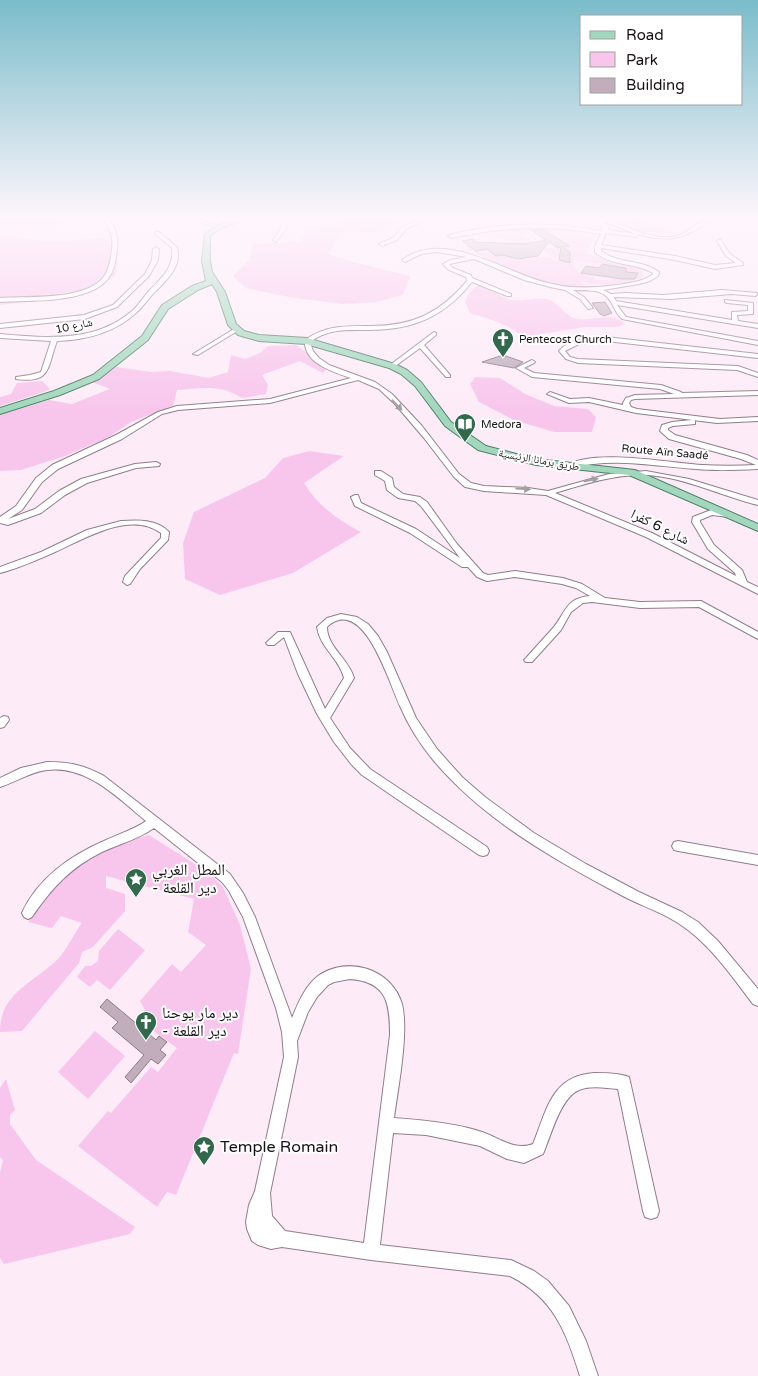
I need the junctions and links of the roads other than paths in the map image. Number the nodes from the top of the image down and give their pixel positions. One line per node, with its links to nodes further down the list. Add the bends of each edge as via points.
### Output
1 (102, 281): 14 (street, via 82,292)
2 (141, 281): 21 (street, via 115,306 85,317)
3 (162, 281): 26 (street, شارع 10, via 145,302 116,324 79,338)
4 (468, 281): 27 (street, via 454,302 434,315 384,328 326,329)
5 (476, 281): 12 (street)
6 (535, 281): 9 (street)
7 (639, 281): 10 (street)
8 (213, 283): 23 (main road); 42 (main road, via 190,291 165,307 145,338 96,377)
9 (565, 288): 10 (street); 19 (street, via 582,298)
10 (598, 289): 13 (street)
11 (755, 294): 13 (street, via 724,291 673,297 625,293)
12 (510, 295)
13 (610, 296): 17 (street)
14 (28, 297): 15 (street); 18 (street)
15 (0, 300)
16 (727, 301): 20 (street, via 751,304 750,313 734,313)
17 (615, 303): 20 (street); 28 (street, via 624,318)
18 (0, 306)
19 (590, 308)
20 (735, 322): 22 (street)
21 (0, 326)
22 (758, 326)
23 (236, 330): 27 (main road, طريق برمانا الرئيسية, via 259,338); 30 (street)
24 (434, 334): 29 (street)
25 (0, 336): 26 (street, شارع 10)
26 (54, 341): 36 (street, via 44,374)
27 (307, 341): 33 (main road, طريق برمانا الرئيسية); 37 (street, via 322,363)
28 (758, 343)
29 (421, 346): 33 (street); 35 (street)
30 (196, 354)
31 (758, 356): 34 (street, via 606,339 578,342 562,351 564,356 578,361 738,368)
32 (532, 362): 40 (street, via 519,368 535,376 661,387)
33 (392, 366): 47 (main road, طريق برمانا الرئيسية, via 414,380 444,419 473,443 507,456)
34 (758, 375)
35 (448, 376)
36 (18, 378)
37 (358, 378): 50 (street, one-way to 50, via 380,388 427,437 465,484 485,489); 54 (street, via 259,402 177,408 160,413 119,437 55,467 39,480 19,508)
38 (758, 393): 40 (street)
39 (550, 394): 41 (street, via 569,401 585,399)
40 (682, 395): 41 (street, via 631,398 626,402)
41 (628, 408): 44 (street)
42 (0, 411)
43 (758, 419): 44 (street)
44 (721, 421): 46 (street, via 672,424 664,431 672,437 744,457)
45 (156, 464): 55 (street, via 135,466 84,481 38,511)
46 (758, 465): 47 (street, Route Aïn Saadé, via 699,468 618,459)
47 (570, 466): 49 (main road, طريق برمانا الرئيسية)
48 (378, 473): 57 (street, via 389,480 390,488 401,496 418,499 424,504)
49 (635, 474): 50 (street, one-way to 49, via 590,480); 52 (street, via 662,475); 53 (main road, طريق برمانا الرئيسية)
50 (548, 493): 60 (street, شارع 6 كفرا, via 650,535)
51 (354, 497): 57 (street, via 358,504 401,524)
52 (758, 503)
53 (730, 516): 56 (main road, طريق برمانا الرئيسية); 60 (street, via 708,512 696,522 711,547 740,572)
54 (0, 521)
55 (0, 526)
56 (758, 528)
57 (475, 569): 62 (street, via 488,578 515,574 573,584)
58 (0, 570): 59 (street, via 114,523 158,526 165,532 165,538 131,572)
59 (127, 582)
60 (743, 583): 61 (street, شارع 6 كفرا)
61 (758, 591)
62 (601, 599): 63 (street, via 640,605 701,604); 65 (street, via 581,600 575,604)
63 (758, 636)
64 (271, 643): 66 (street, via 281,634 287,634)
65 (528, 660)
66 (325, 718): 70 (street, via 350,758 366,772); 73 (street, via 349,678 324,639 322,627 330,620 349,618 363,626 382,649 413,721 436,756 472,796 495,814 605,880 684,920 699,932)
67 (0, 783): 68 (street, via 30,770 67,764 100,778)
68 (154, 821): 72 (street, via 146,830 97,848 71,863 52,879); 74 (street, via 226,878 236,890 247,909)
69 (678, 846): 71 (street)
70 (483, 851)
71 (758, 860)
72 (28, 913)
73 (758, 999)
74 (291, 1038): 75 (street, via 305,1004 323,981 349,972 382,983 391,992 398,1020); 77 (street, via 291,1058 262,1194 254,1208 255,1230 267,1241 282,1239)
75 (385, 1125): 76 (street, via 426,1128 481,1139 524,1155 538,1149 557,1100 572,1084 599,1079 624,1082); 77 (street)
76 (651, 1211)
77 (370, 1252): 78 (street, via 511,1268 531,1276 546,1289 574,1332)
78 (589, 1376)

